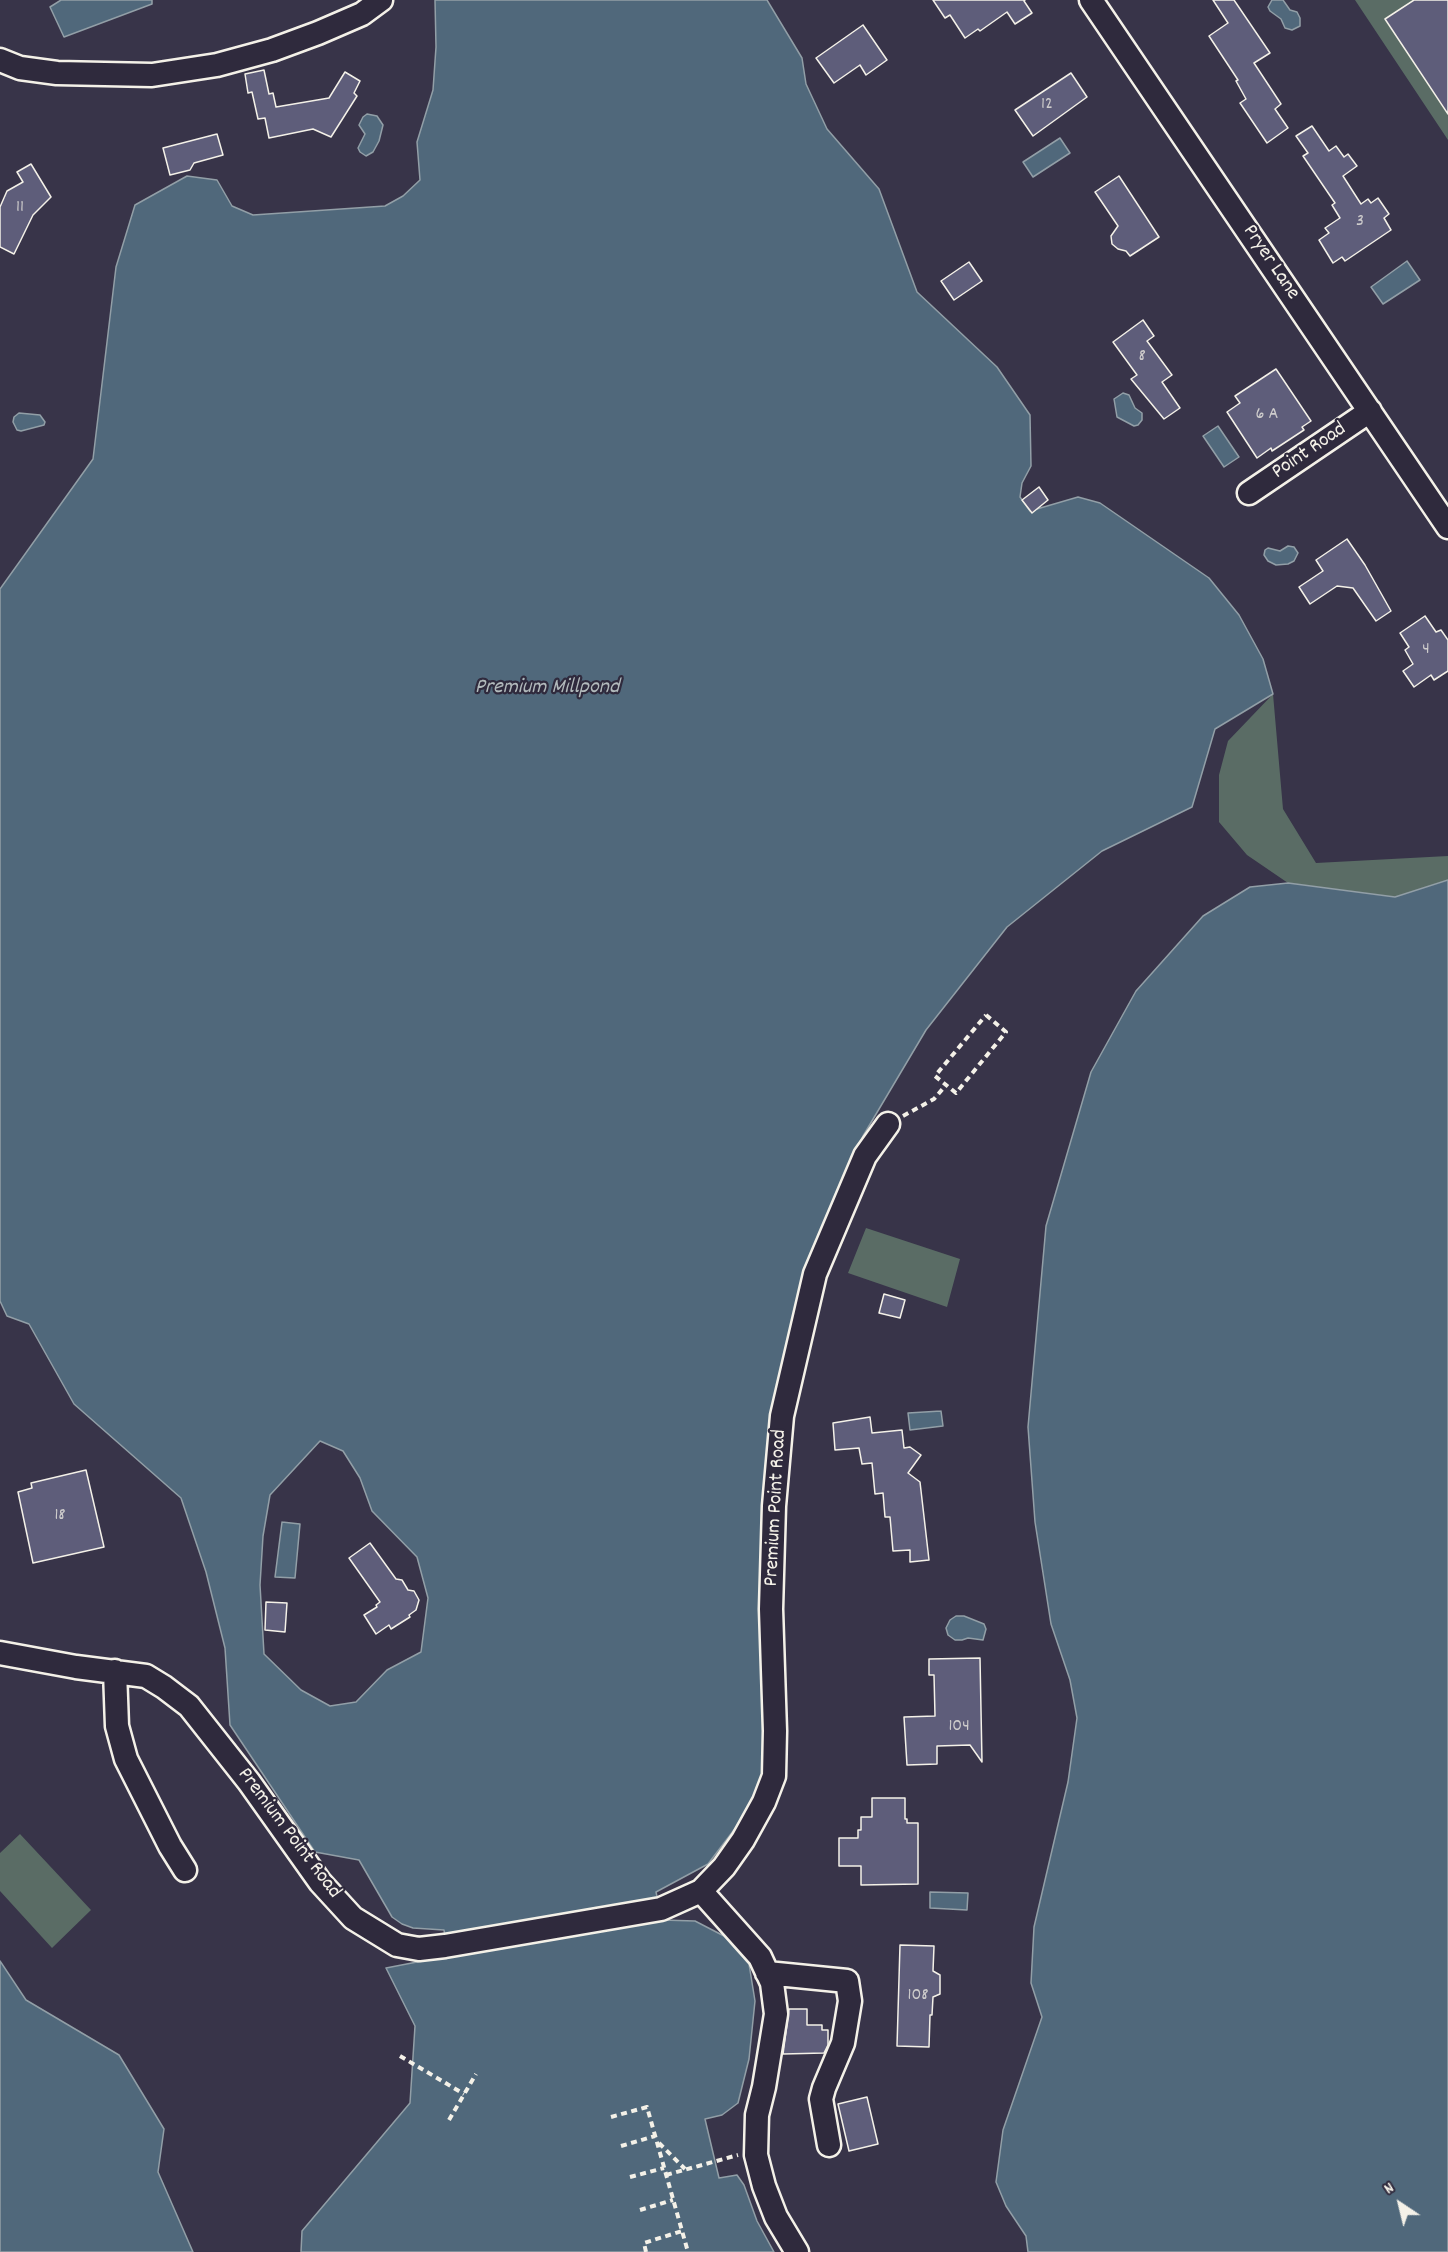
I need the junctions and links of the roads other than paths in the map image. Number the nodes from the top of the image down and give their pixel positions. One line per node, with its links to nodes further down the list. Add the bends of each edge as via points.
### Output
1 (381, 0): 3 (street, via 362,14 318,33 217,65 153,75 57,73 20,68)
2 (1091, 0): 4 (street, Pryer Lane)
3 (0, 60)
4 (1370, 411): 5 (street, Point Road); 6 (street, Pryer Lane)
5 (1250, 493)
6 (1448, 527)
7 (888, 1124): 11 (street, Premium Point Road, via 865,1156 815,1274 782,1416 771,1609 774,1776 743,1840)
8 (0, 1653): 9 (street, Premium Point Road)
9 (115, 1671): 10 (street, via 117,1726 126,1759); 11 (street, Premium Point Road, via 146,1676 189,1706 320,1882 353,1918 397,1945 419,1949 446,1946 661,1909)
10 (185, 1870)
11 (701, 1890): 12 (street, via 760,1957)
12 (767, 1973): 13 (street, via 847,1981 850,2001 843,2043 821,2099); 14 (street, via 776,2014 757,2115 756,2150 776,2217)
13 (829, 2145)
14 (797, 2252)

